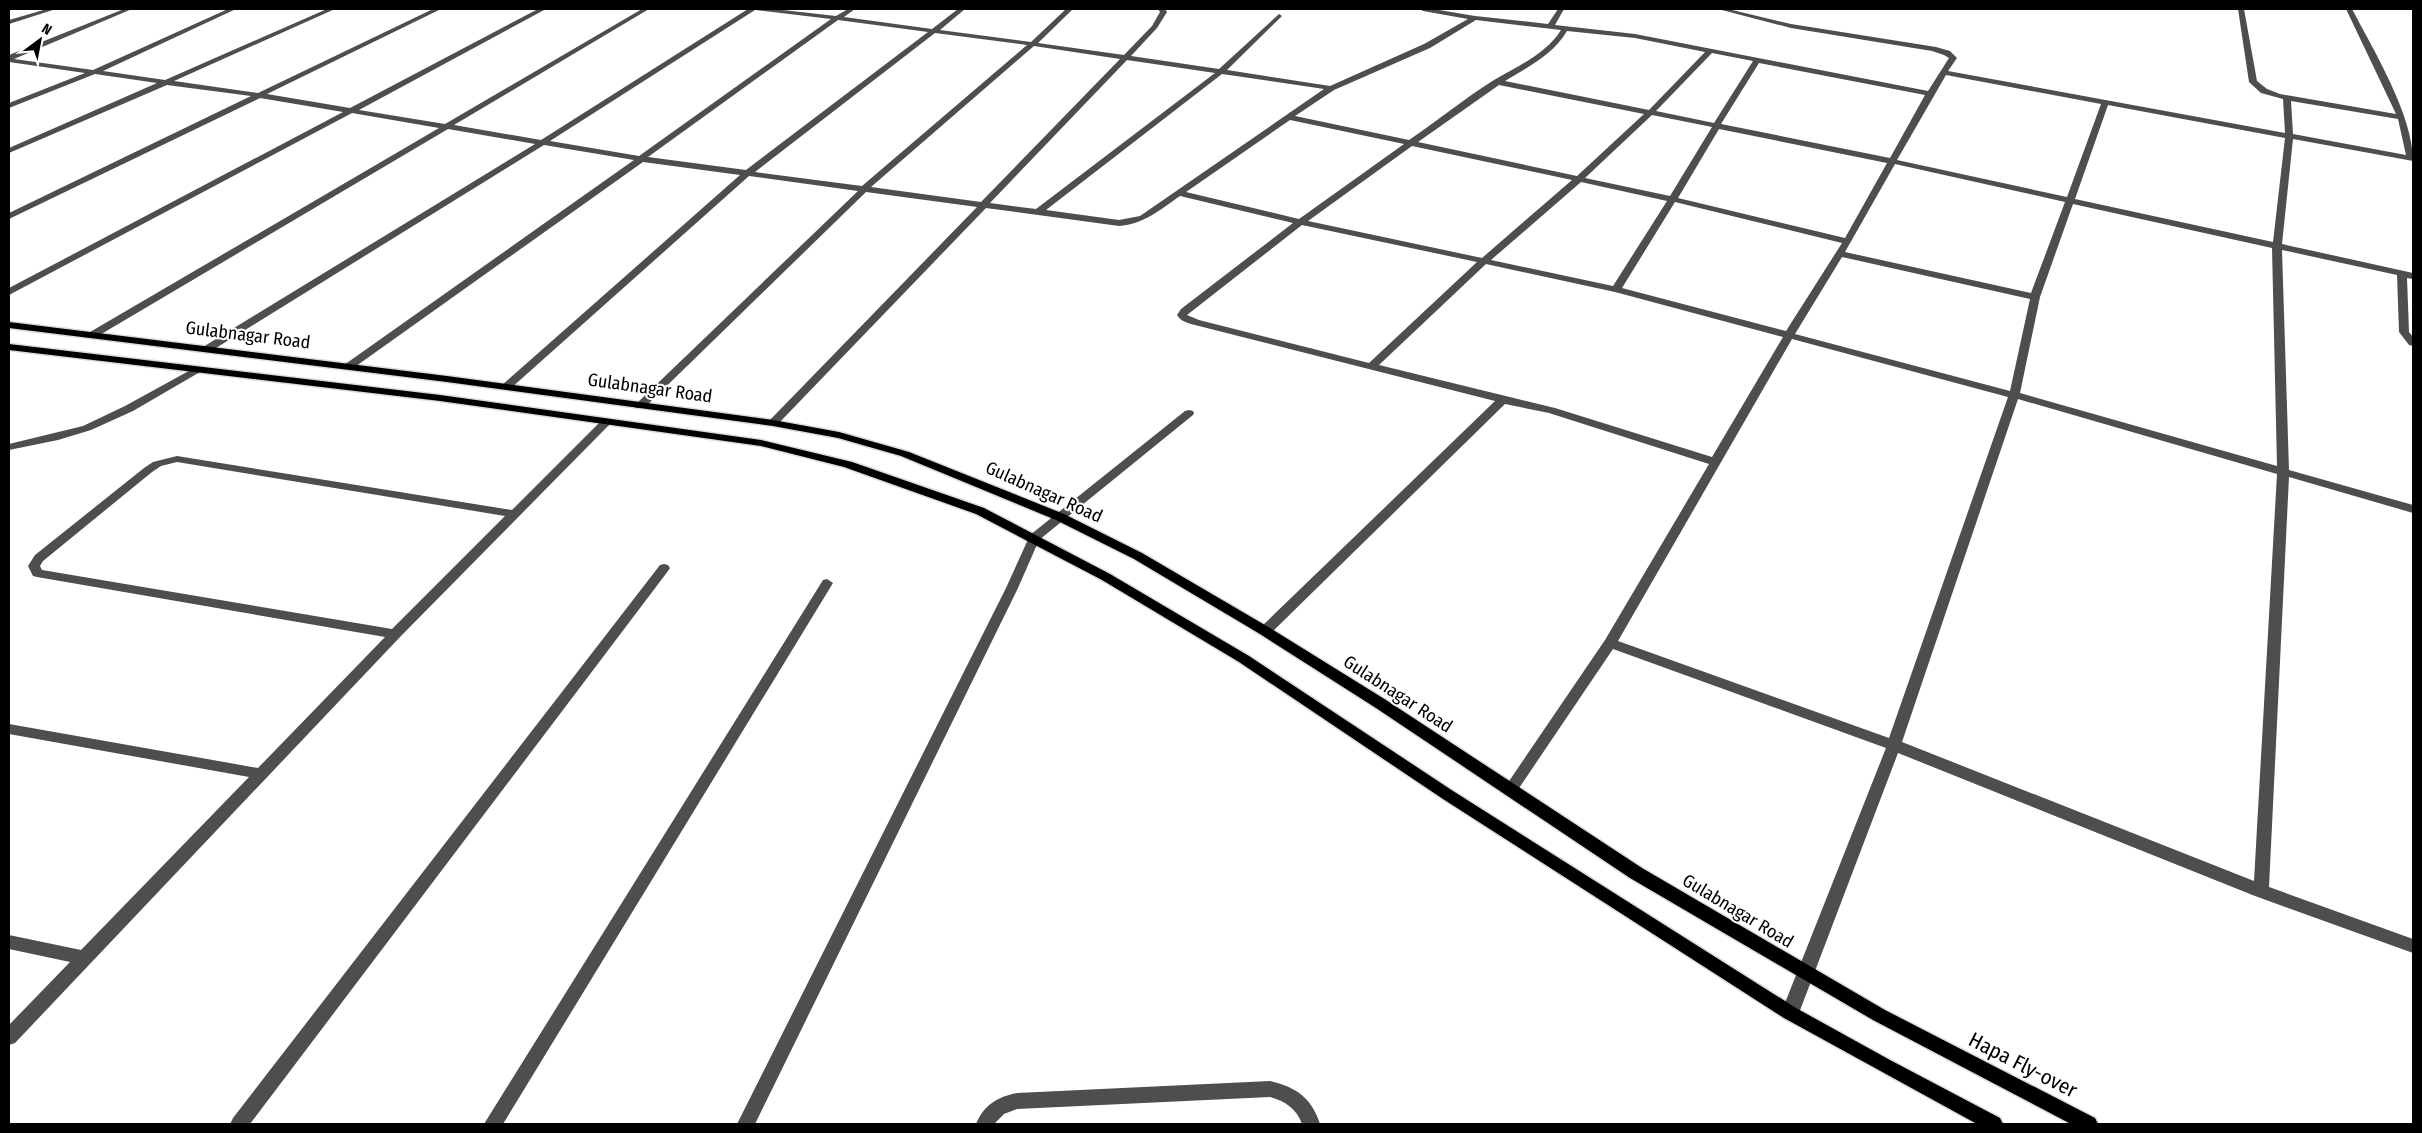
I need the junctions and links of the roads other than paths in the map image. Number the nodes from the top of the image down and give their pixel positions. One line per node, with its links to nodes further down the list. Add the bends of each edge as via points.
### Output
1 (53, 9): 22 (street)
2 (129, 9): 29 (street)
3 (233, 9): 31 (street)
4 (332, 9): 34 (street)
5 (438, 9): 38 (street)
6 (543, 9): 42 (street)
7 (646, 9): 47 (street)
8 (752, 9): 49 (street)
9 (758, 9): 20 (street)
10 (852, 9): 20 (street)
11 (962, 9): 25 (street)
12 (1070, 9): 26 (street)
13 (1161, 9): 28 (street, via 1164,12 1156,27)
14 (1423, 9): 21 (street)
15 (1561, 9): 23 (street)
16 (1724, 9): 33 (street, via 1791,26 1940,51 1953,58)
17 (2241, 9): 39 (street, via 2253,82 2268,94)
18 (2349, 9): 45 (street)
19 (1279, 16): 32 (street)
20 (837, 18): 25 (street); 52 (street)
21 (1476, 18): 23 (street); 36 (street, via 1427,46)
22 (9, 22)
23 (1550, 25): 24 (street)
24 (1566, 27): 27 (street); 35 (street, via 1552,48)
25 (934, 31): 26 (street); 55 (street)
26 (1032, 44): 28 (street); 57 (street)
27 (1711, 50): 30 (street); 43 (street)
28 (1125, 58): 32 (street); 61 (street)
29 (9, 59): 31 (street)
30 (1758, 59): 37 (street); 46 (street)
31 (94, 71): 34 (street); 41 (street)
32 (1222, 71): 36 (street); 62 (street)
33 (1945, 73): 37 (street); 40 (street)
34 (167, 81): 38 (street); 51 (street)
35 (1497, 82): 43 (street); 50 (street)
36 (1331, 88): 44 (street)
37 (1930, 94): 54 (street)
38 (257, 95): 42 (street); 63 (street, via 222,115)
39 (2287, 98): 45 (street); 48 (street)
40 (2105, 103): 48 (street); 60 (street)
41 (9, 106)
42 (350, 110): 47 (street); 72 (street)
43 (1651, 112): 46 (street); 56 (street)
44 (1288, 117): 50 (street); 58 (street)
45 (2402, 117): 53 (street)
46 (1716, 124): 54 (street); 59 (street)
47 (448, 125): 49 (street); 75 (street)
48 (2289, 137): 53 (street); 66 (street)
49 (542, 144): 52 (street); 79 (street)
50 (1411, 144): 56 (street); 64 (street)
51 (9, 151)
52 (642, 159): 55 (street); 80 (street)
53 (2412, 159)
54 (1892, 161): 60 (street); 65 (street)
55 (746, 174): 57 (street); 83 (street)
56 (1579, 179): 59 (street); 68 (street)
57 (863, 190): 61 (street); 86 (street)
58 (1178, 193): 62 (street, via 1143,218 1126,223); 64 (street)
59 (1672, 199): 65 (street); 71 (street)
60 (2070, 200): 66 (street); 73 (street)
61 (984, 206): 62 (street); 89 (street)
62 (1038, 212)
63 (9, 216)
64 (1299, 221): 68 (street); 81 (street, via 1182,315 1195,322)
65 (1846, 241): 67 (street)
66 (2277, 245): 69 (street); 92 (street)
67 (1840, 254): 73 (street); 76 (street)
68 (1484, 261): 71 (street); 81 (street)
69 (2402, 274): 70 (street); 77 (street, via 2404,332)
70 (2413, 276)
71 (1616, 290): 76 (street)
72 (9, 292)
73 (2035, 298): 84 (street)
74 (9, 325): 75 (main road, Gulabnagar Road)
75 (94, 334): 79 (main road, Gulabnagar Road)
76 (1790, 335): 84 (street); 91 (street)
77 (2413, 343)
78 (9, 347): 82 (main road)
79 (207, 349): 80 (main road, Gulabnagar Road)
80 (348, 367): 83 (main road, Gulabnagar Road)
81 (1371, 367): 85 (street)
82 (196, 370): 88 (main road, via 440,398); 90 (street, via 88,427 59,437)
83 (506, 387): 86 (main road, Gulabnagar Road)
84 (2014, 395): 92 (street); 103 (street)
85 (1503, 400): 91 (street, via 1552,410); 99 (street)
86 (640, 406): 89 (main road, Gulabnagar Road)
87 (1189, 413): 95 (street)
88 (606, 422): 94 (street); 96 (main road, via 761,443 848,464 980,511)
89 (773, 423): 95 (main road, Gulabnagar Road, via 839,435 905,454)
90 (9, 447)
91 (1715, 462): 101 (street)
92 (2283, 472): 93 (street); 106 (street)
93 (2413, 509)
94 (515, 514): 100 (street); 100 (street, via 177,459 148,470 39,558 34,566 37,572)
95 (1060, 517): 96 (street); 99 (main road, Gulabnagar Road, via 1138,556)
96 (1034, 538): 111 (main road, via 1244,659 1448,795); 116 (street)
97 (664, 568): 114 (street)
98 (828, 583): 115 (street)
99 (1265, 631): 105 (main road, Gulabnagar Road)
100 (395, 634): 104 (street)
101 (1610, 643): 103 (street); 105 (street)
102 (9, 729): 104 (street)
103 (1894, 745): 106 (street); 110 (street)
104 (261, 774): 109 (street)
105 (1510, 790): 110 (main road, Gulabnagar Road, via 1636,873)
106 (2261, 891): 108 (street)
107 (9, 942): 109 (street)
108 (2413, 946)
109 (84, 958): 112 (street)
110 (1806, 973): 111 (street); 113 (main road, Gulabnagar Road)
111 (1790, 1013): 119 (main road)
112 (9, 1037)
113 (1936, 1045): 120 (main road, Hapa Fly-over)
114 (239, 1124)
115 (493, 1124)
116 (746, 1124)
117 (985, 1124): 118 (street, via 994,1111 1017,1101 1270,1089 1296,1099 1305,1108)
118 (1311, 1124)
119 (1994, 1124)
120 (2089, 1124)

